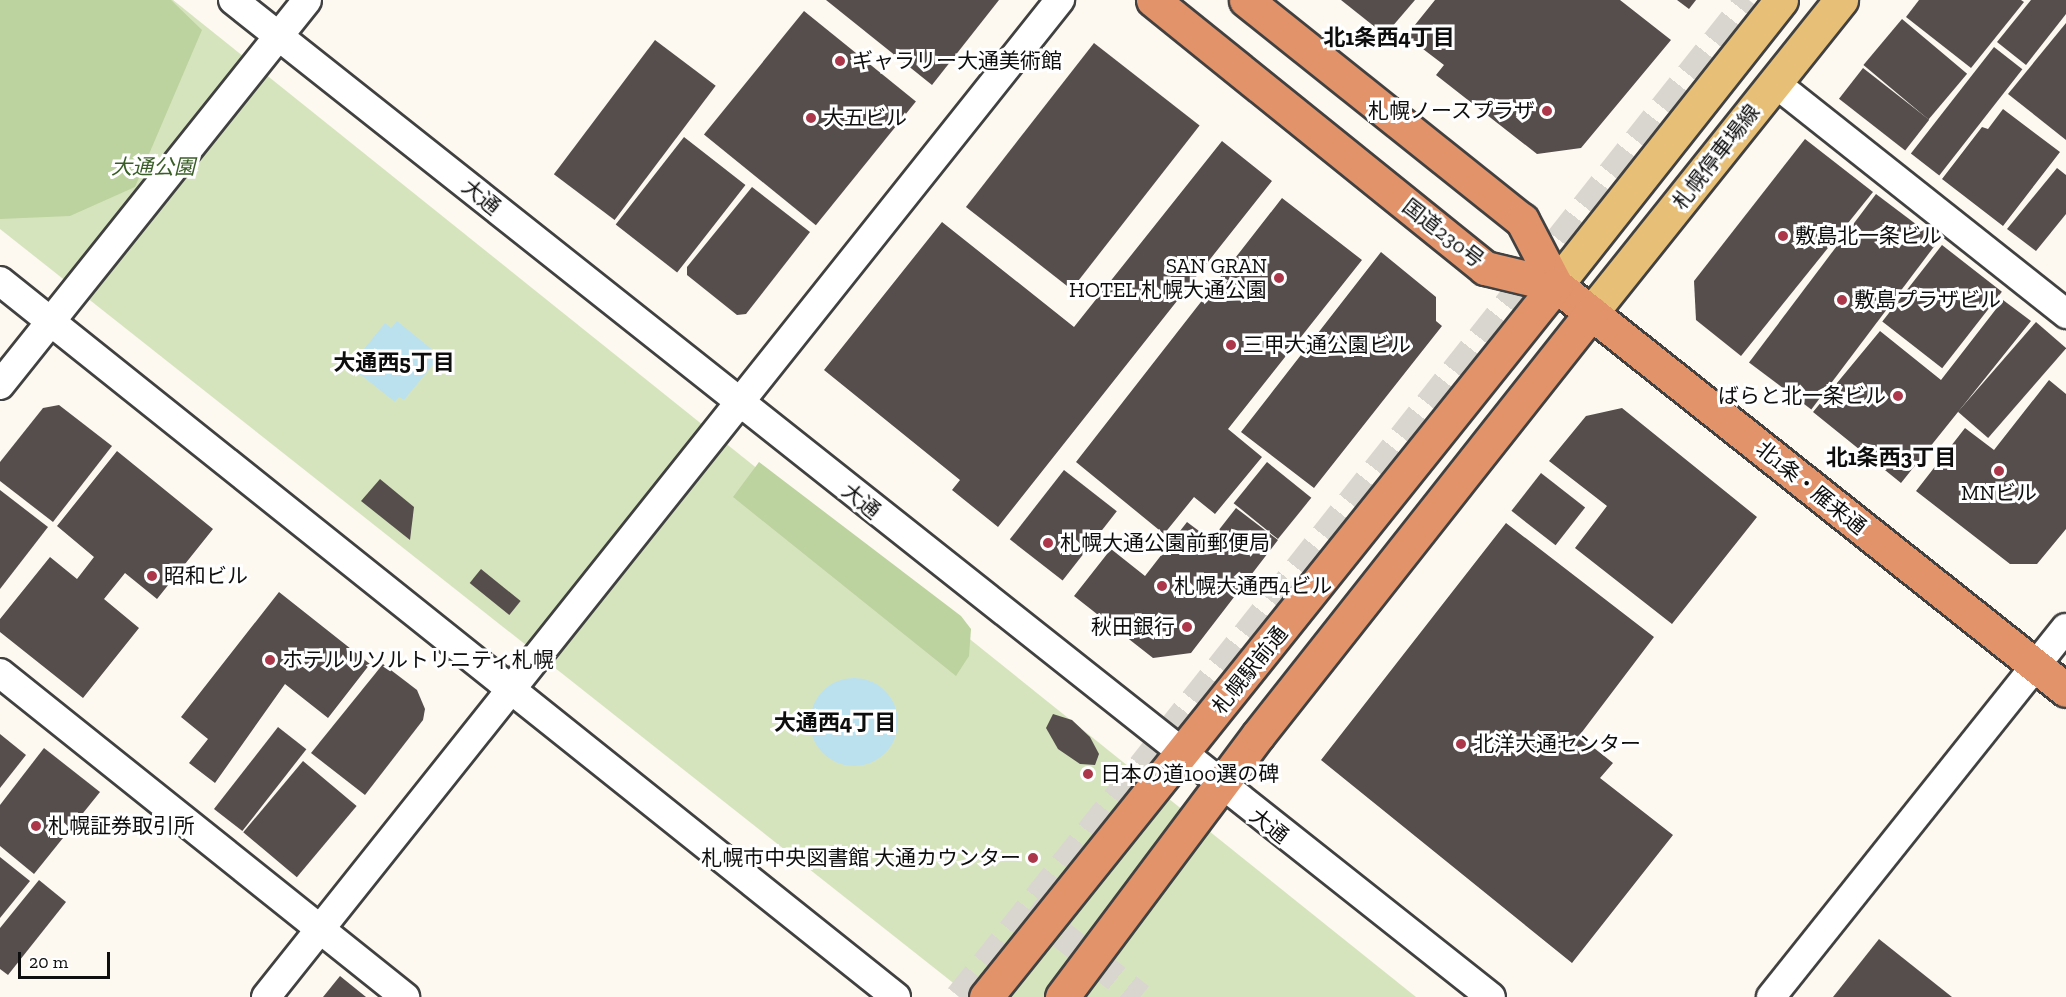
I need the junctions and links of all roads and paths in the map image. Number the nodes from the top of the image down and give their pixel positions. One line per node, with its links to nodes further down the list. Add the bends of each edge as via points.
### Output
1 (233, 0): 8 (street, 大通)
2 (307, 0): 8 (street)
3 (1060, 0): 16 (street)
4 (1153, 0): 11 (highway, 国道230号, via 1485,268)
5 (1246, 0): 11 (highway, via 1522,220)
6 (1781, 0): 11 (main road)
7 (1841, 0): 9 (main road, 札幌停車場線)
8 (279, 36): 14 (street); 16 (street, 大通)
9 (1774, 84): 12 (main road, 札幌停車場線); 13 (street)
10 (0, 281): 14 (street)
11 (1556, 285): 12 (highway, 北1条・雁来通); 22 (highway, 札幌駅前通)
12 (1591, 314): 18 (highway, 北1条・雁来通); 23 (highway)
13 (2066, 314)
14 (52, 321): 15 (street); 20 (street)
15 (0, 385)
16 (739, 403): 20 (street); 22 (street, 大通)
17 (2066, 628): 18 (street)
18 (2036, 666): 21 (highway, 北1条・雁来通); 31 (street)
19 (0, 673): 24 (street)
20 (513, 688): 24 (street); 27 (street)
21 (2066, 690)
22 (1181, 756): 23 (street, 大通); 28 (highway, 札幌駅前通)
23 (1221, 788): 29 (highway); 30 (street, 大通)
24 (320, 930): 25 (street); 26 (street)
25 (266, 997)
26 (405, 997)
27 (896, 997)
28 (986, 997)
29 (1062, 997)
30 (1491, 997)
31 (1771, 997)

